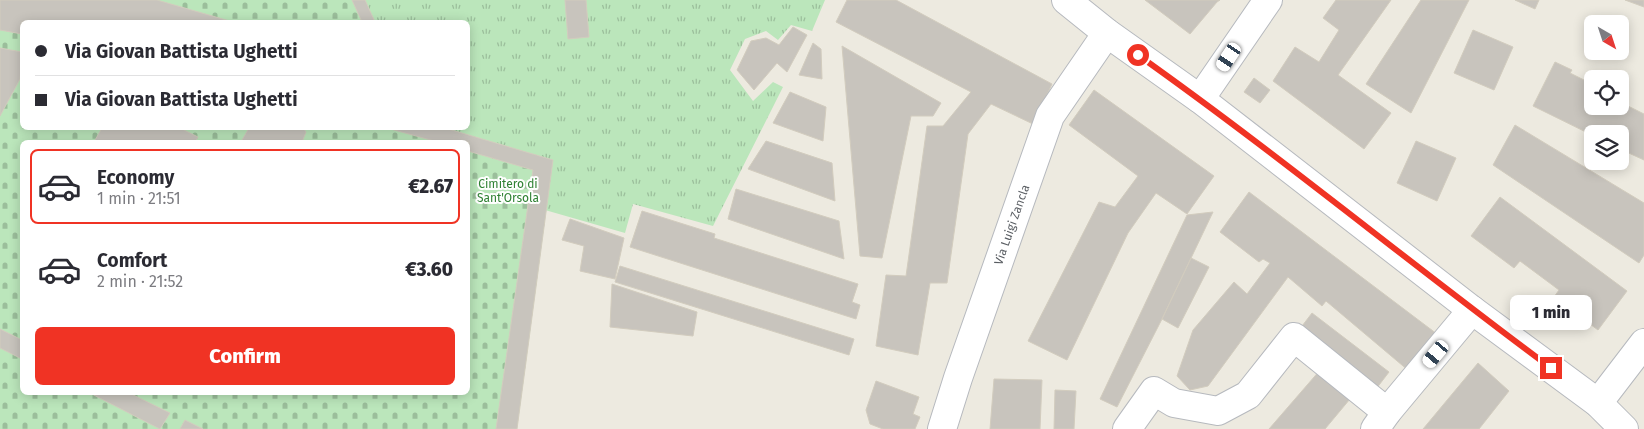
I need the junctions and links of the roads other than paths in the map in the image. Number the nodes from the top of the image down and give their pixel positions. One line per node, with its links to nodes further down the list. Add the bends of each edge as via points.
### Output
1 (1066, 0): 3 (street)
2 (1268, 0): 4 (street)
3 (1107, 33): 4 (street); 9 (street, Via Luigi Zancla, via 1050,116)
4 (1200, 99): 5 (street)
5 (1472, 310): 7 (street); 8 (street)
6 (1644, 343): 7 (street)
7 (1598, 403): 11 (street)
8 (1381, 420): 10 (street, via 1294,337 1248,395 1218,411 1174,404 1154,391)
9 (942, 429)
10 (1127, 429)
11 (1624, 429)

